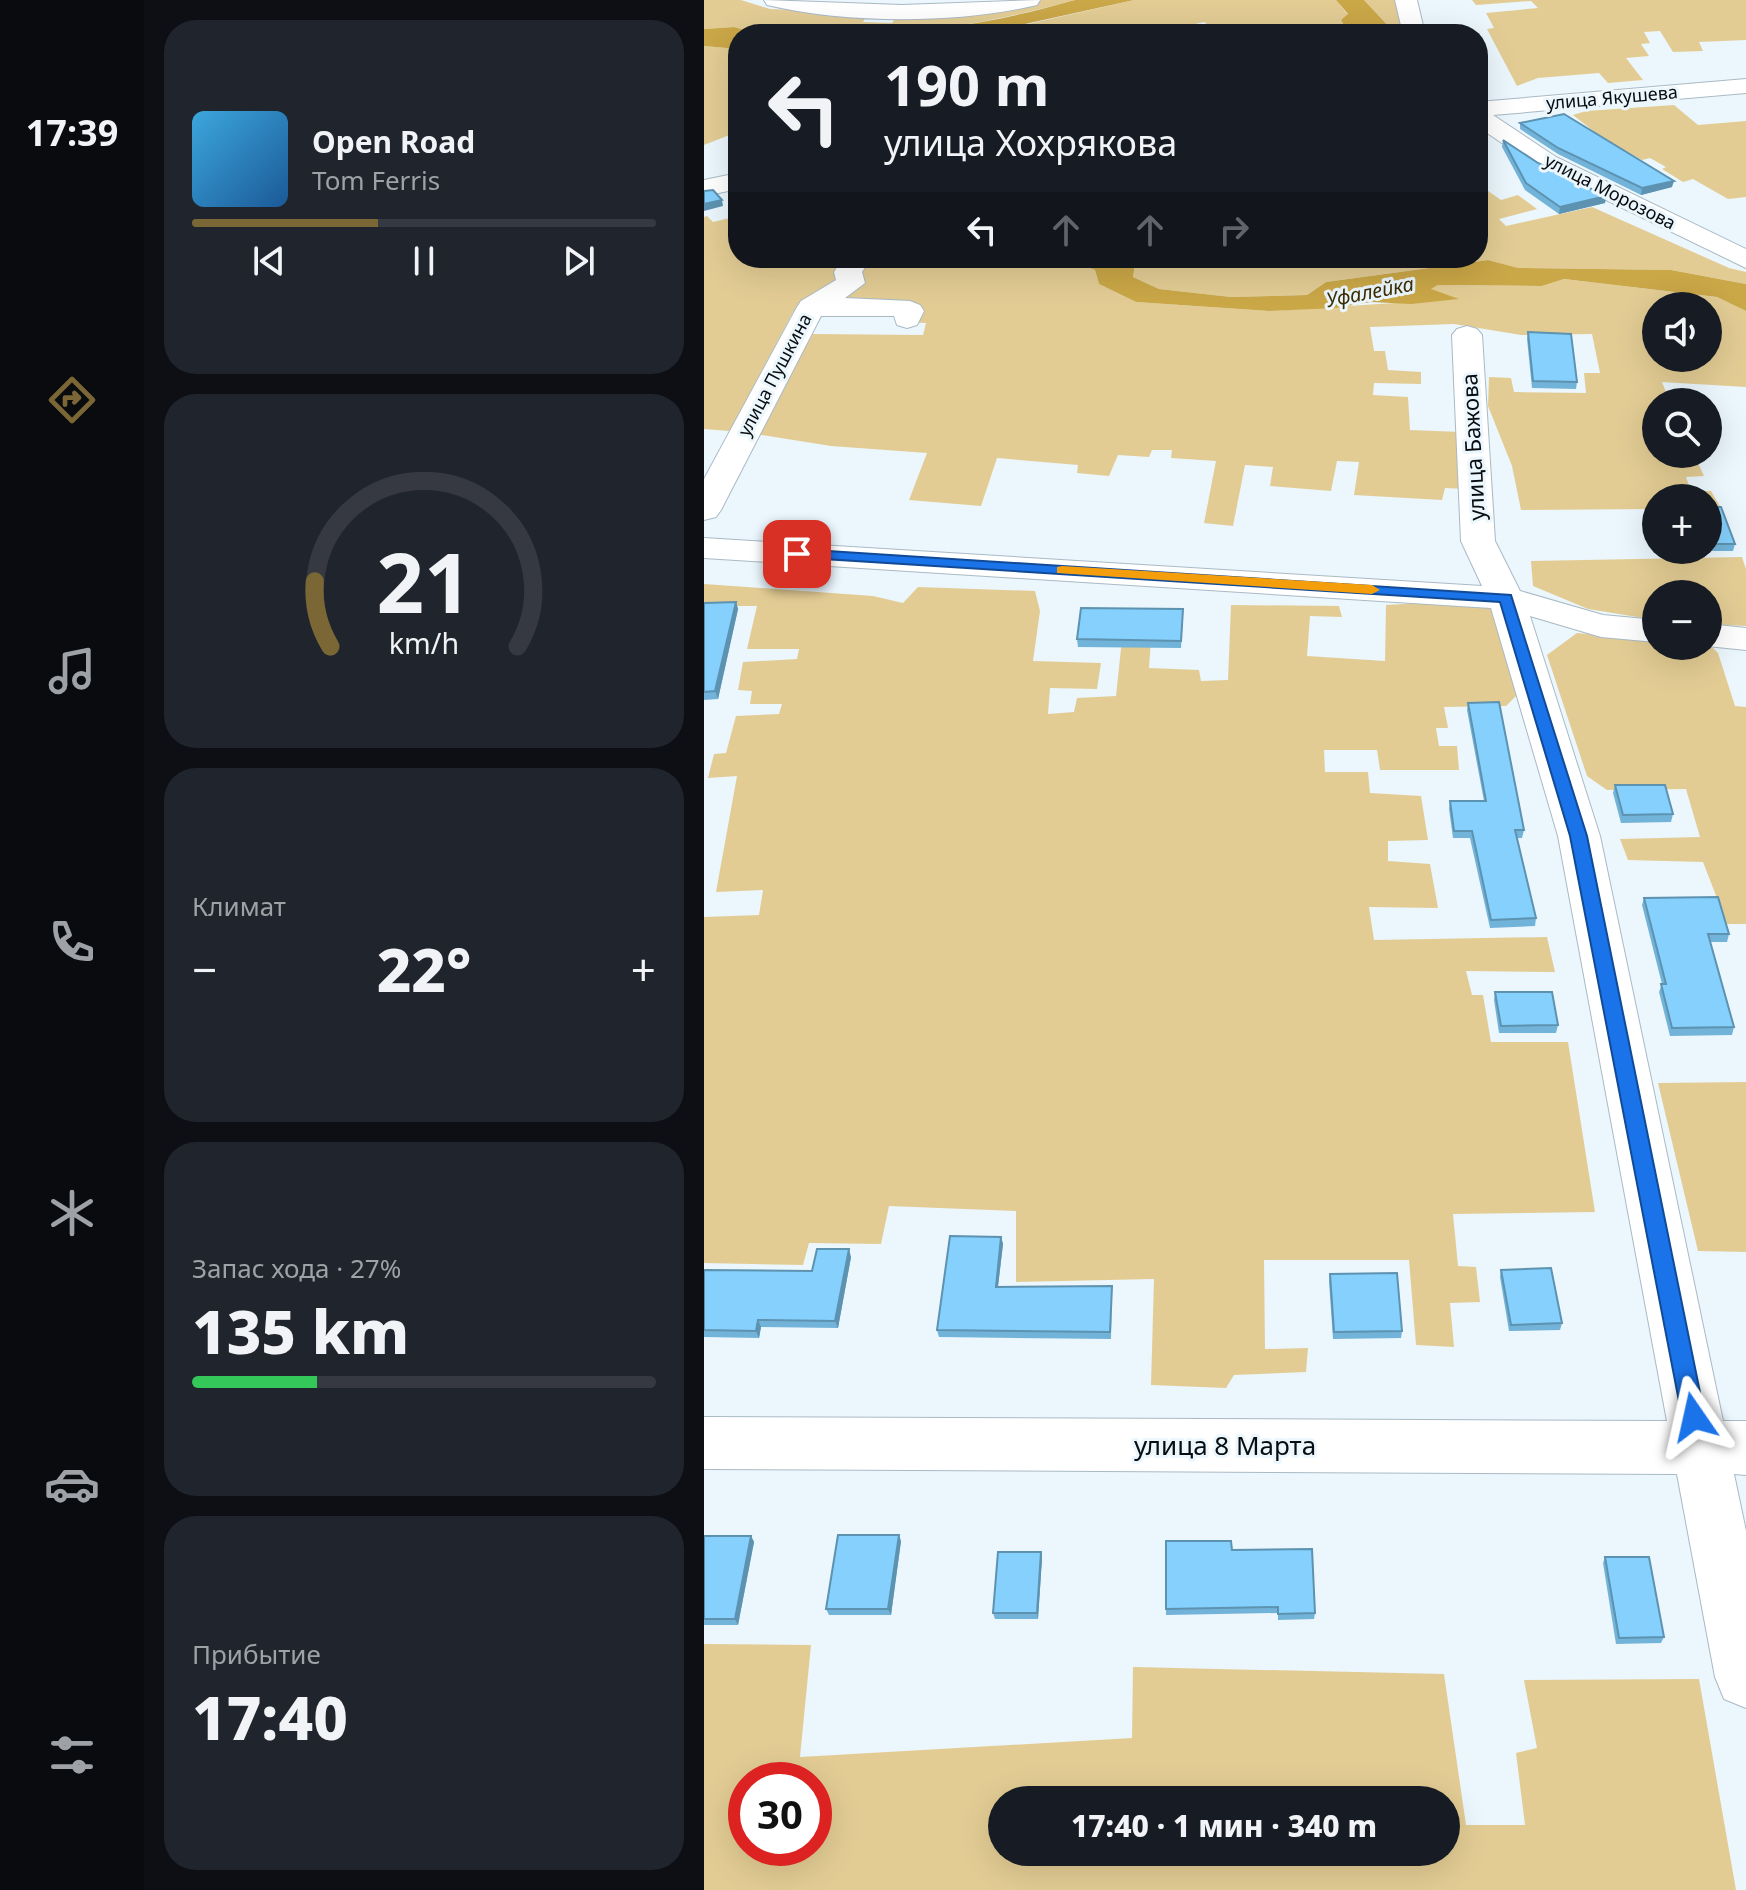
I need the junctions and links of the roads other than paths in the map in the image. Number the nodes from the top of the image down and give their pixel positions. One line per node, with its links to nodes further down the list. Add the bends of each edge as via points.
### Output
1 (775, 0): 2 (street, via 899,11)
2 (1029, 0)
3 (1406, 0): 4 (street)
4 (1412, 24)
5 (1746, 86): 6 (street, улица Якушева)
6 (1488, 108)
7 (1488, 123): 10 (street, улица Морозова, via 1547,162)
8 (728, 183): 9 (street)
9 (704, 188)
10 (1746, 260)
11 (851, 268): 12 (street, улица Пушкина, via 851,283)
12 (811, 307): 13 (street, via 900,307 910,311); 15 (street, улица Пушкина)
13 (907, 319)
14 (1467, 335): 17 (street, улица Бажова, via 1478,541)
15 (704, 510)
16 (704, 548): 17 (street)
17 (1506, 598): 18 (street, via 1601,626); 22 (street, улица Бажова, via 1579,836)
18 (1642, 630)
19 (1722, 636): 20 (street)
20 (1746, 639)
21 (704, 1443): 22 (street, улица 8 Марта)
22 (1723, 1448): 23 (street, улица Бажова)
23 (1746, 1677)

